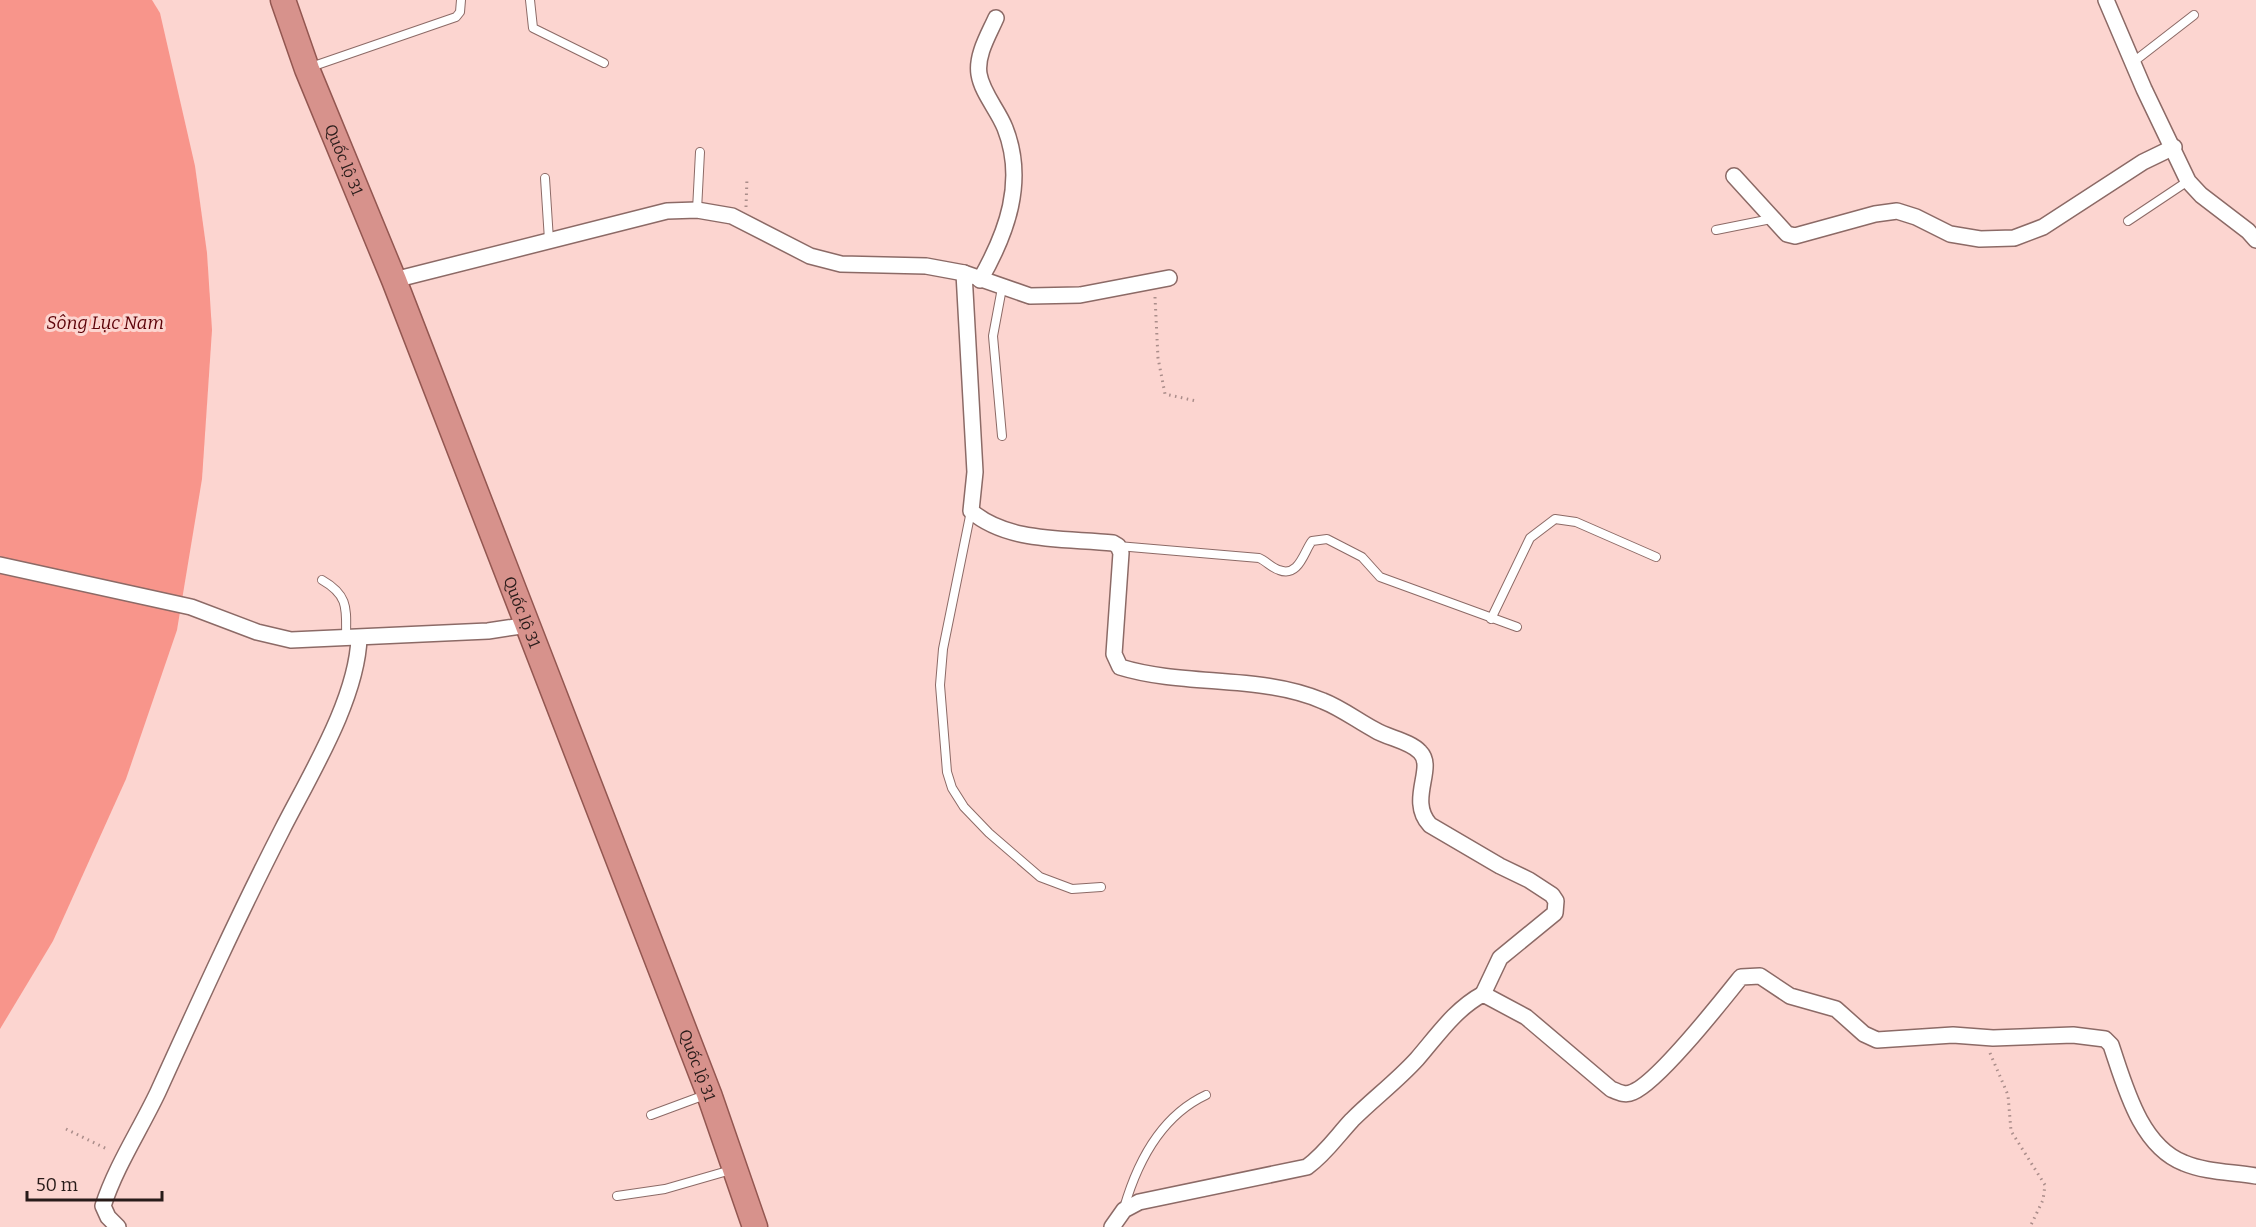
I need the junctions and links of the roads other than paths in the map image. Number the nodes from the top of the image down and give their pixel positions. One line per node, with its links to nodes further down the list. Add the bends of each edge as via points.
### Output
1 (283, 0): 9 (highway, Quốc lộ 31)
2 (461, 0): 9 (lane, via 456,17)
3 (530, 0): 7 (lane, via 533,28)
4 (2106, 0): 8 (street)
5 (2194, 15): 8 (lane)
6 (996, 18): 24 (street, via 981,54 979,74 1005,128 1015,172 998,248)
7 (604, 63)
8 (2132, 63): 10 (street)
9 (307, 69): 23 (highway, Quốc lộ 31)
10 (2174, 147): 14 (street); 16 (street, via 2143,162 2043,227 2014,238 1980,239 1950,234 1897,211 1795,236 1782,232)
11 (700, 152): 15 (lane)
12 (1734, 176): 16 (street)
13 (545, 178): 20 (lane)
14 (2188, 181): 17 (lane); 19 (street)
15 (697, 210): 20 (street, via 667,211); 21 (street, via 732,216 810,256 841,264 926,266)
16 (1771, 219): 18 (lane)
17 (2128, 220)
18 (1716, 230)
19 (2253, 233)
20 (549, 240): 23 (street)
21 (964, 273): 24 (street); 27 (street, via 975,472)
22 (1162, 279): 25 (street, via 1080,294 1030,296)
23 (394, 280): 33 (highway, Quốc lộ 31)
24 (980, 280): 25 (street)
25 (1002, 288): 26 (lane, via 993,336)
26 (1002, 436)
27 (971, 511): 28 (street, via 994,527 1010,532); 36 (lane, via 941,676 947,772 952,788 989,833 1040,877 1072,889)
28 (1118, 546): 32 (lane, via 1259,558 1286,571 1302,562 1312,541 1327,539 1362,557 1380,577); 37 (street, via 1121,553 1114,654 1120,667 1148,675 1278,689 1323,700 1415,748 1425,761 1420,807 1430,825 1552,896 1556,913 1500,958)
29 (1656, 557): 32 (lane, via 1576,522 1555,519 1530,538)
30 (0, 565): 35 (street, via 191,608 291,640)
31 (322, 580): 35 (lane, via 343,595)
32 (1491, 619): 34 (lane)
33 (528, 625): 35 (street, via 488,631); 38 (highway, Quốc lộ 31)
34 (1517, 627)
35 (352, 638): 45 (street, via 356,673 326,744 254,885 103,1206)
36 (1101, 887)
37 (1483, 994): 42 (street, via 1526,1017 1622,1094 1633,1092 1650,1080 1741,977 1750,975 1760,976 1790,996 1836,1009 1864,1034 1877,1040 1927,1035 2073,1035 2105,1039 2141,1121 2169,1155 2185,1164); 44 (street, via 1451,1019 1323,1156 1307,1167 1139,1202)
38 (709, 1094): 40 (lane); 41 (highway, Quốc lộ 31)
39 (1206, 1095): 44 (lane, via 1179,1112 1146,1152 1132,1180)
40 (651, 1115)
41 (736, 1169): 43 (lane, via 665,1189); 46 (highway, Quốc lộ 31)
42 (2256, 1176)
43 (616, 1196)
44 (1124, 1210): 47 (street)
45 (118, 1227)
46 (755, 1227)
47 (1112, 1227)

